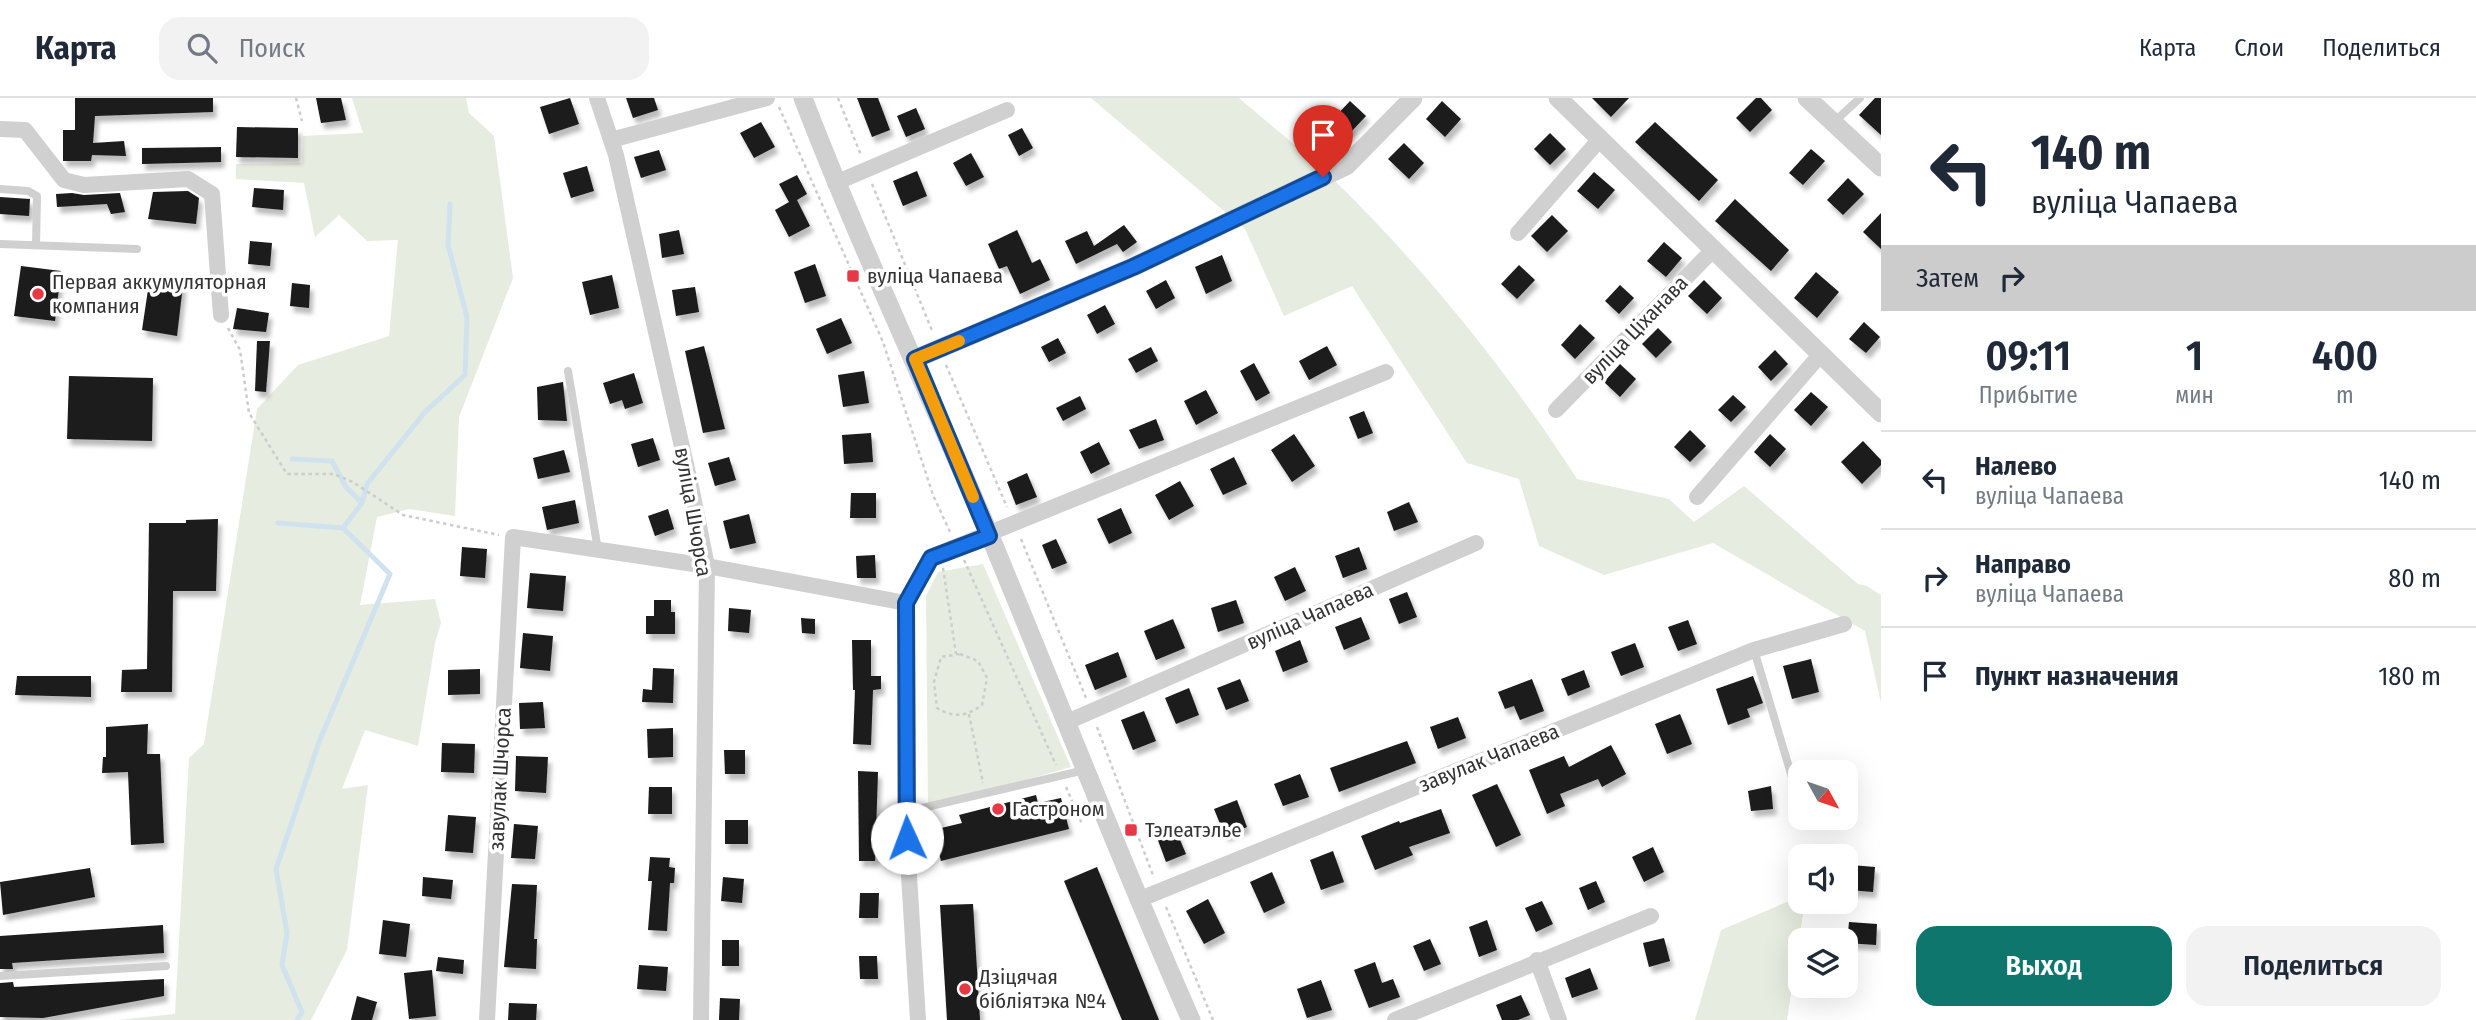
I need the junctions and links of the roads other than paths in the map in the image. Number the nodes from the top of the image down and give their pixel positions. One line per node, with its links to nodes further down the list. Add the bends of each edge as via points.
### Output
1 (597, 98): 12 (street, вуліца Шчорса)
2 (766, 98): 12 (street)
3 (803, 98): 14 (street)
4 (1413, 98): 23 (street, via 1346,166 1133,267)
5 (1558, 98): 11 (street)
6 (1807, 98): 9 (street)
7 (1860, 98): 9 (lane)
8 (1007, 110): 14 (street)
9 (1833, 123): 13 (street)
10 (0, 130): 21 (street, via 24,130 64,180 84,185 188,179 212,194)
11 (1600, 139): 16 (street); 20 (street)
12 (611, 140): 32 (street, вуліца Шчорса)
13 (1881, 167)
14 (835, 183): 23 (street)
15 (0, 189): 18 (lane, via 37,196)
16 (1518, 233)
17 (0, 244): 18 (lane)
18 (36, 245): 19 (lane)
19 (137, 249)
20 (1713, 250): 22 (street); 26 (street, вуліца Ціханава)
21 (220, 315)
22 (1820, 355): 27 (street); 28 (street)
23 (915, 359): 29 (street)
24 (568, 370): 31 (lane)
25 (1386, 372): 29 (street)
26 (1556, 410)
27 (1881, 413)
28 (1697, 497)
29 (989, 536): 33 (street, via 931,558); 36 (street)
30 (1476, 543): 36 (street, вуліца Чапаева)
31 (598, 550): 32 (street); 45 (street, завулак Шчорса, via 513,537)
32 (707, 566): 33 (street); 46 (street, вуліца Шчорса)
33 (906, 603): 39 (street)
34 (1844, 624): 35 (street, завулак Чапаева)
35 (1754, 650): 37 (lane); 40 (street, завулак Чапаева)
36 (1067, 722): 38 (street)
37 (1788, 764)
38 (1085, 770): 39 (lane); 40 (street)
39 (905, 812): 47 (street)
40 (1138, 900): 48 (street)
41 (1651, 916): 42 (street)
42 (1538, 960): 49 (street); 50 (street)
43 (166, 966): 44 (lane)
44 (0, 976)
45 (487, 1020)
46 (701, 1020)
47 (918, 1020)
48 (1191, 1020)
49 (1395, 1020)
50 (1559, 1020)

